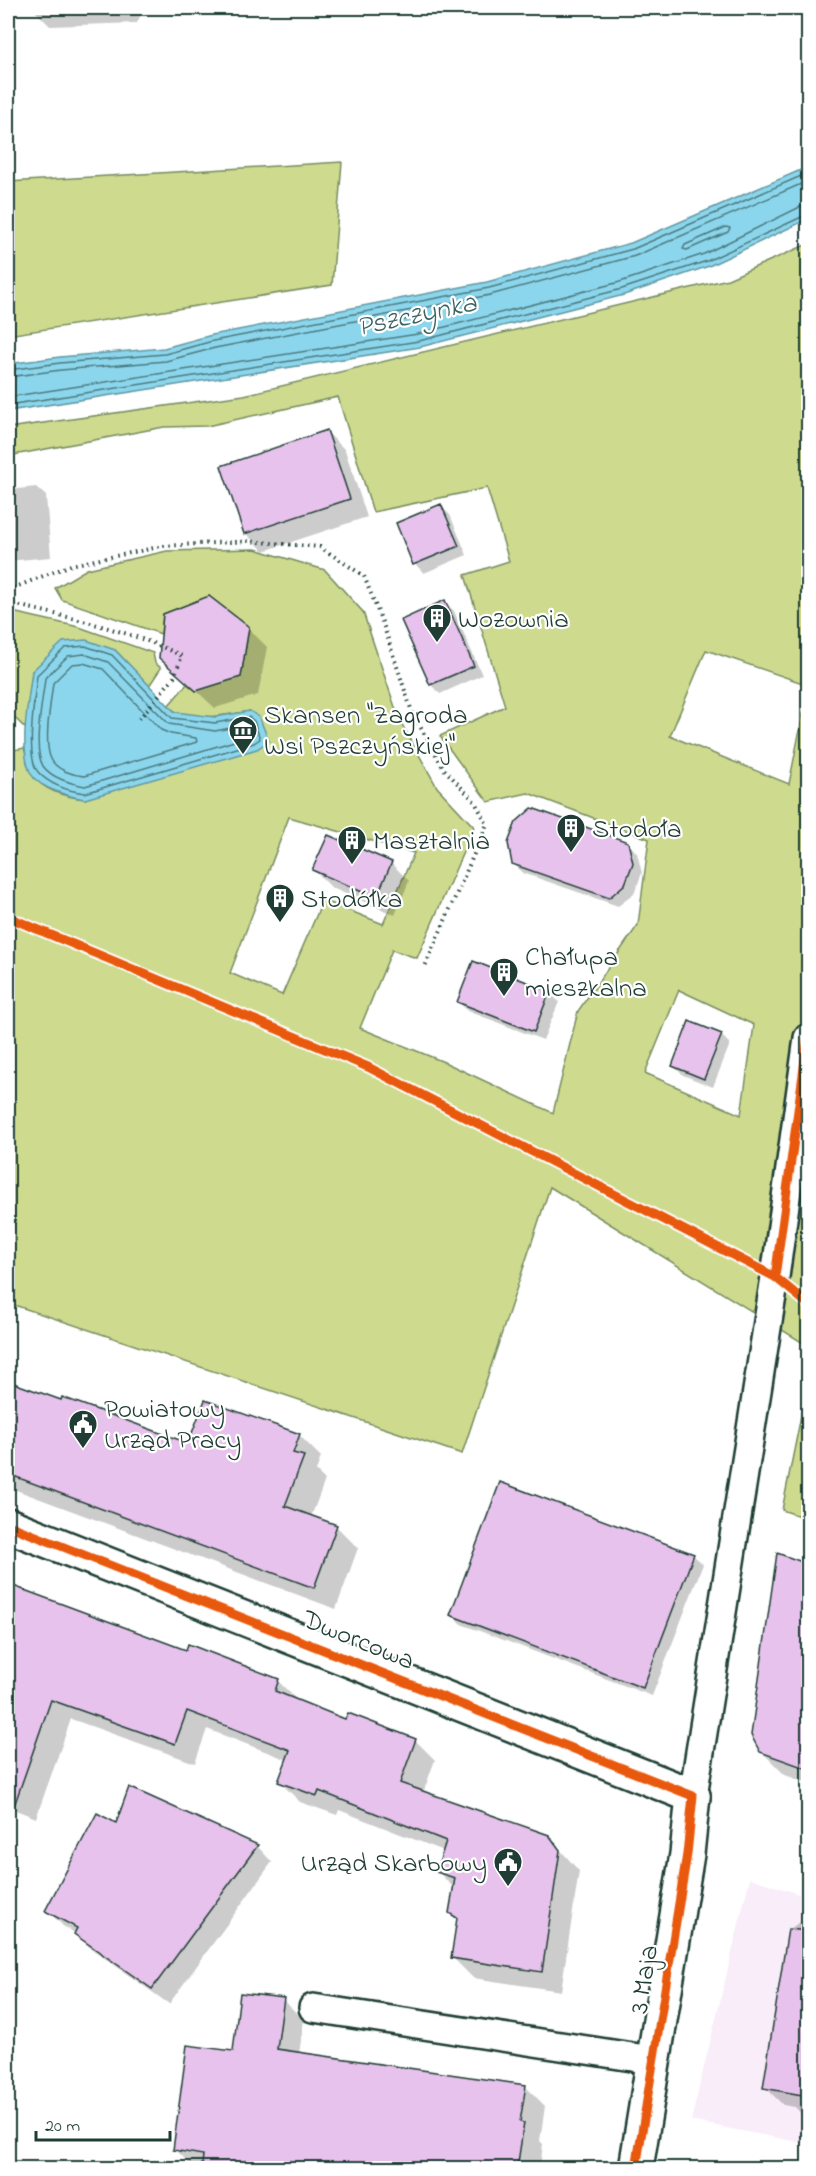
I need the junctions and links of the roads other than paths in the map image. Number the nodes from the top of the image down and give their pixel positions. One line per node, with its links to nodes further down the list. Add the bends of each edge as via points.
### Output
1 (808, 1038): 3 (lane)
2 (8, 1525): 3 (street, Dworcowa)
3 (693, 1796): 5 (street, 3 Maja)
4 (313, 2008): 5 (lane)
5 (652, 2060): 6 (street, 3 Maja)
6 (636, 2169)

